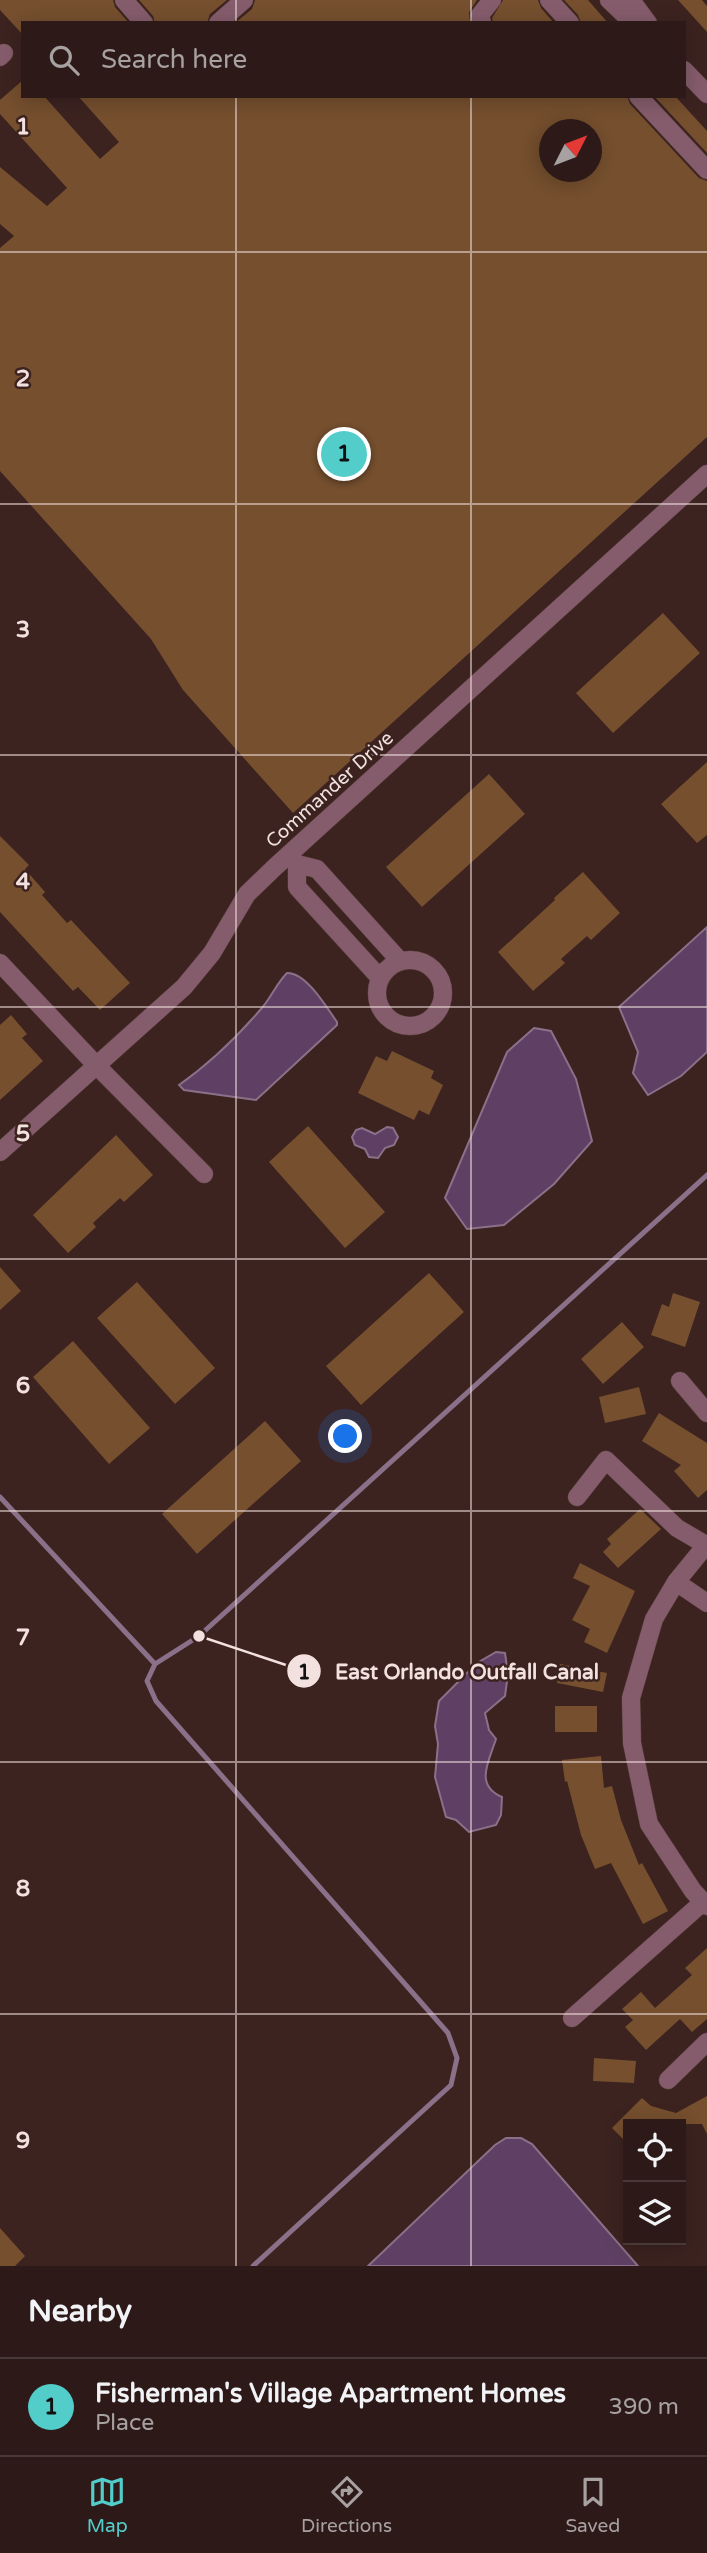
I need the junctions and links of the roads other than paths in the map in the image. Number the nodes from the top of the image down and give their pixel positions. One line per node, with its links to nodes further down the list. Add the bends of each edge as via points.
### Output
1 (124, 0): 7 (street)
2 (244, 0): 8 (street)
3 (492, 0): 9 (street, via 480,15)
4 (549, 0): 10 (street)
5 (609, 0): 11 (street)
6 (631, 0): 12 (street)
7 (142, 21)
8 (220, 21)
9 (482, 21)
10 (564, 21)
11 (631, 21)
12 (647, 21)
13 (686, 71): 14 (street)
14 (707, 94)
15 (640, 98): 16 (street)
16 (707, 170)
17 (707, 474): 18 (street, Commander Drive)
18 (293, 860): 19 (street, via 317,869); 21 (street, via 297,887); 22 (street, Commander Drive, via 247,894 212,953 184,987)
19 (400, 961): 21 (street); 21 (street, via 427,965 441,982 441,1004 428,1021 407,1027 393,1022 378,1005)
20 (0, 962): 22 (street)
21 (380, 978)
22 (96, 1065): 23 (street, Commander Drive); 24 (street)
23 (0, 1152)
24 (204, 1174)
25 (680, 1381): 26 (street)
26 (707, 1413)
27 (577, 1497): 28 (street, via 606,1460 677,1528)
28 (706, 1545): 29 (street)
29 (676, 1582): 30 (street); 31 (street, via 654,1619 638,1669 631,1698 632,1743 649,1824)
30 (707, 1603)
31 (705, 1904): 32 (street)
32 (572, 2018)
33 (707, 2042): 34 (street)
34 (668, 2080)

